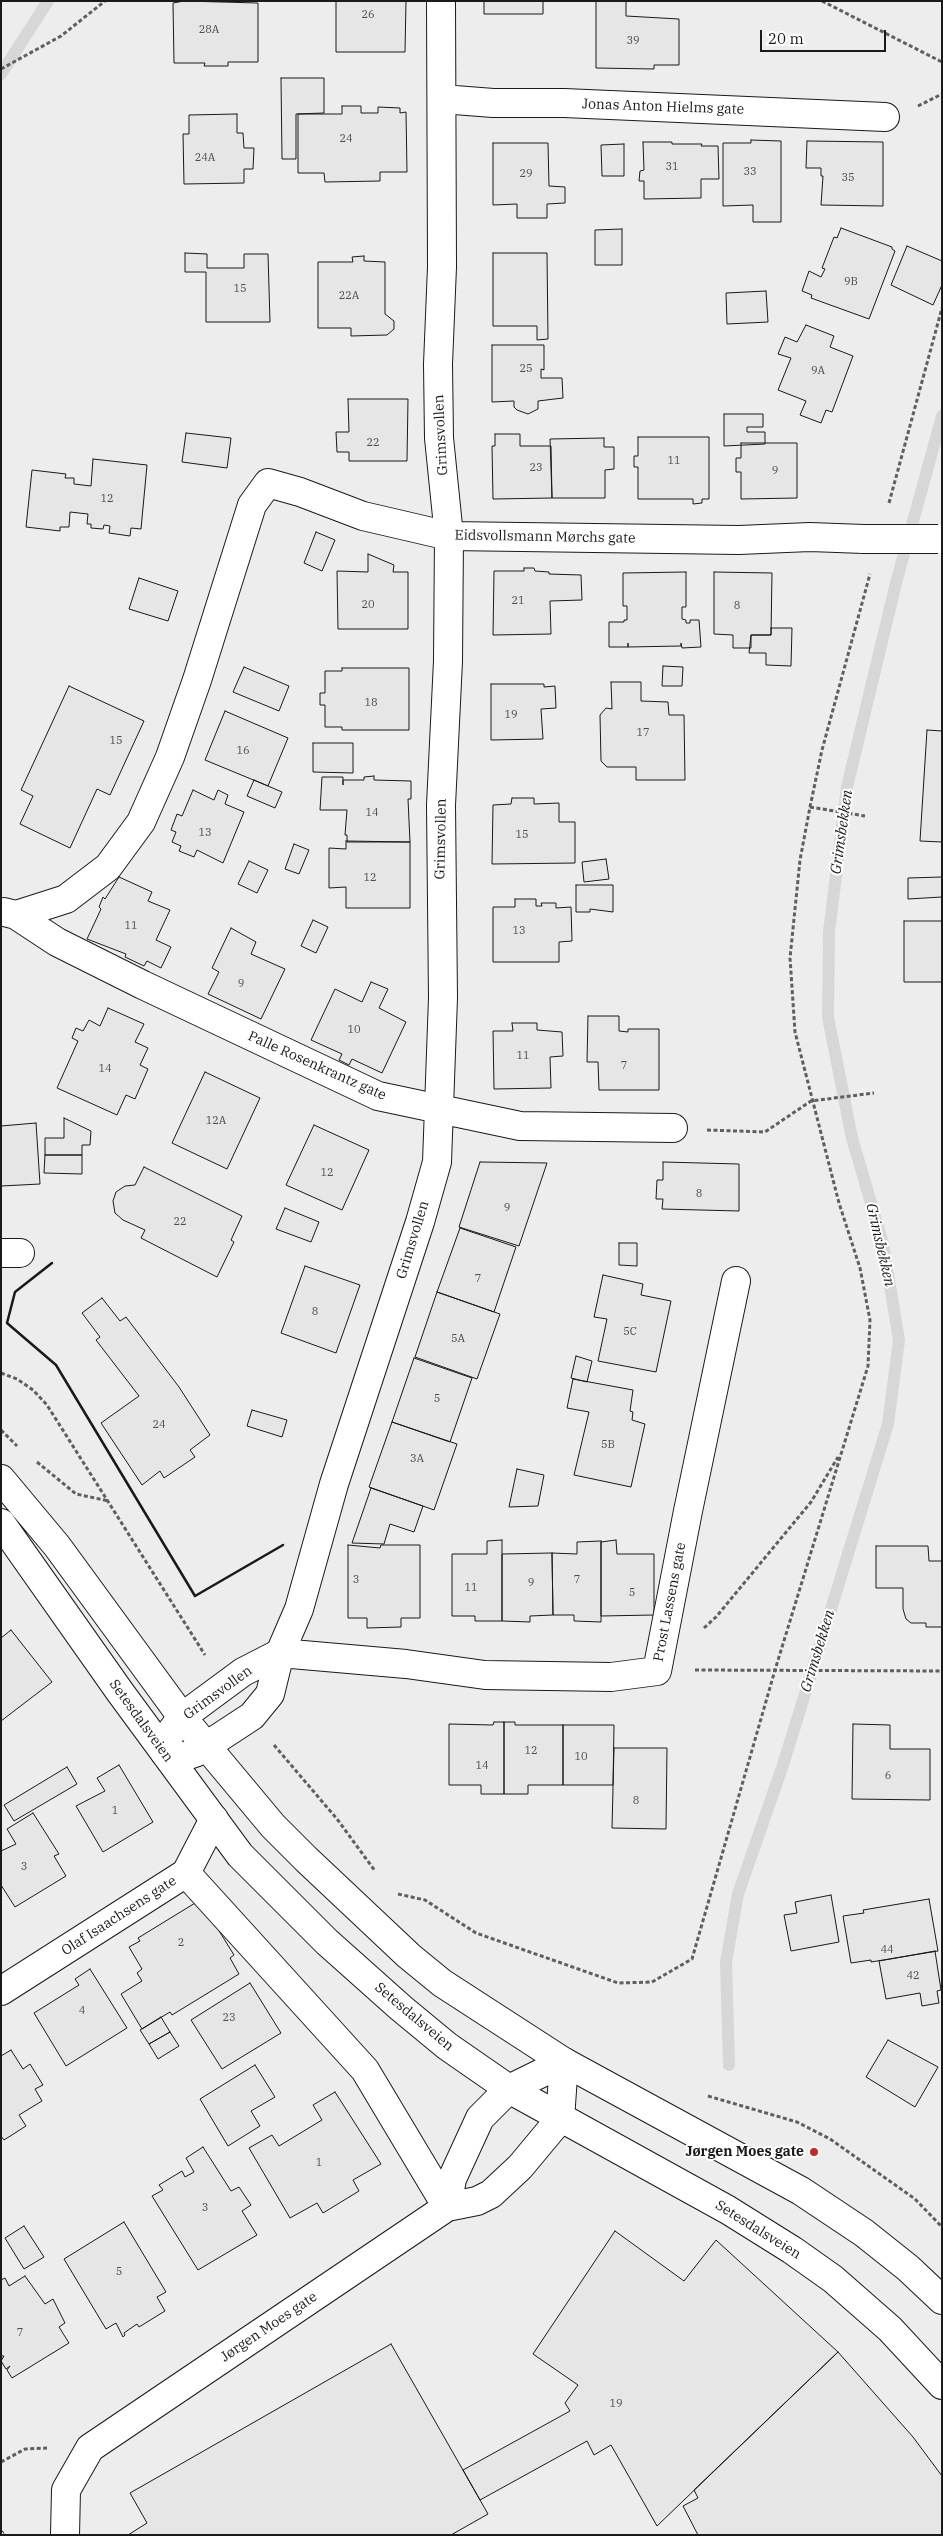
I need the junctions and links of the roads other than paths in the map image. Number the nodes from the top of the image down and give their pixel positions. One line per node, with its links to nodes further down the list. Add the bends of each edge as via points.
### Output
1 (441, 1): 2 (main road, Grimsvollen)
2 (442, 99): 3 (main road, Jonas Anton Hielms gate); 4 (main road, Grimsvollen, via 442,268 438,364 440,438)
3 (885, 117)
4 (449, 536): 5 (main road, Eidsvollsmann Mørchs gate, bridge); 6 (main road, Eidsvollsmann Mørchs gate, via 363,516 268,483 252,505); 8 (main road, Grimsvollen, via 448,661 440,823 443,998)
5 (940, 539)
6 (170, 757): 7 (main road, Palle Rosenkrantz gate, via 140,822 108,867 66,899)
7 (8, 913): 8 (main road, Palle Rosenkrantz gate, via 134,981 378,1096)
8 (438, 1110): 9 (main road, Palle Rosenkrantz gate, via 520,1126); 13 (main road, Grimsvollen, via 437,1162 420,1222 334,1484 299,1609)
9 (673, 1128)
10 (736, 1280): 13 (main road, Prost Lassens gate, via 657,1671 611,1676 485,1675 406,1664)
11 (1, 1479): 14 (main road, via 57,1546)
12 (1, 1523): 16 (main road, Setesdalsveien)
13 (280, 1653): 14 (main road, Grimsvollen, via 243,1672); 15 (main road, Grimsvollen, via 270,1694 252,1716)
14 (182, 1717): 15 (main road); 16 (main road, Grimsvollen, via 170,1732)
15 (206, 1746): 16 (main road, Grimsvollen, via 180,1758); 20 (main road, via 286,1839 409,1956 442,1983)
16 (166, 1754): 17 (main road, Setesdalsveien)
17 (214, 1820): 18 (main road, Olaf Isaachsens gate); 21 (main road, Setesdalsveien, via 240,1854 327,1942 447,2046)
18 (186, 1873): 19 (main road, Olaf Isaachsens gate); 23 (main road, via 365,2070)
19 (1, 1991)
20 (564, 2062): 21 (main road); 22 (main road); 24 (main road, via 800,2191 864,2233)
21 (509, 2089): 22 (main road, Setesdalsveien); 23 (main road, via 480,2118 452,2179)
22 (560, 2119): 23 (main road, Jørgen Moes gate, via 520,2167 491,2194 477,2201); 25 (main road, Setesdalsveien, via 728,2210 792,2250 890,2329)
23 (447, 2207): 26 (main road, Jørgen Moes gate, via 90,2448 66,2490)
24 (942, 2300)
25 (942, 2385)
26 (65, 2535)

